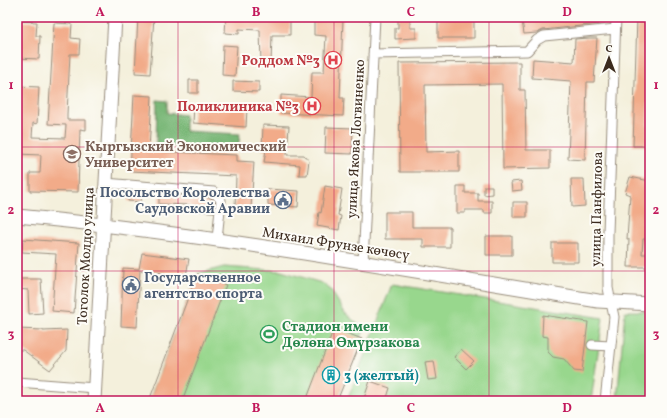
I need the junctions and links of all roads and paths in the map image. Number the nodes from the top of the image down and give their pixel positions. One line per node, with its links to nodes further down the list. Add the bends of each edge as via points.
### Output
1 (115, 17): 6 (main road, Тоголок Молдо улица)
2 (375, 17): 5 (street, улица Якова Логвиненко)
3 (616, 17): 4 (street, улица Панфилова)
4 (615, 29): 5 (street, via 544,36 527,51); 11 (street, улица Панфилова, via 608,232 608,288)
5 (373, 54): 10 (street, улица Якова Логвиненко)
6 (105, 184): 8 (main road, Тоголок Молдо улица); 9 (street, via 214,192 221,200)
7 (17, 216): 8 (main road, Михаил Фрунзе көчөсү)
8 (103, 224): 9 (main road, Михаил Фрунзе көчөсү); 16 (main road, Тоголок Молдо улица)
9 (217, 239): 10 (main road, Михаил Фрунзе көчөсү)
10 (363, 263): 11 (main road, Михаил Фрунзе көчөсү)
11 (611, 302): 12 (main road, Михаил Фрунзе көчөсү); 14 (street, улица Панфилова, via 614,317)
12 (650, 304)
13 (592, 345): 14 (street)
14 (611, 346): 17 (street, улица Панфилова)
15 (17, 382): 16 (street)
16 (94, 394)
17 (605, 401)

